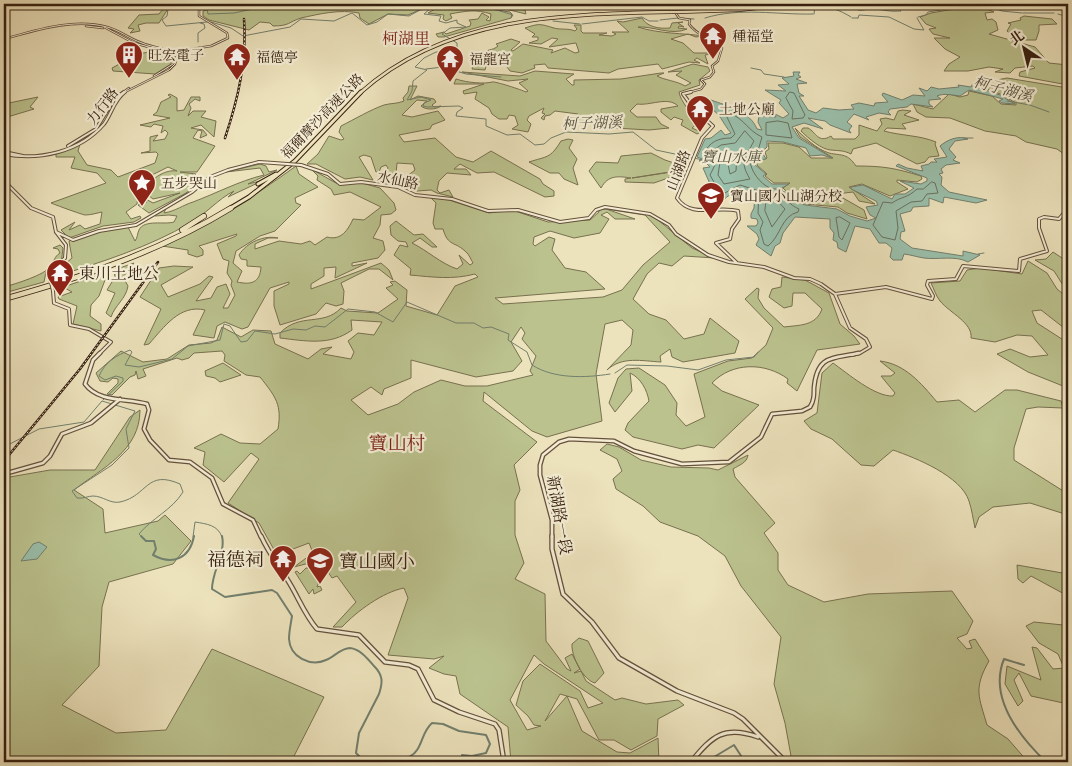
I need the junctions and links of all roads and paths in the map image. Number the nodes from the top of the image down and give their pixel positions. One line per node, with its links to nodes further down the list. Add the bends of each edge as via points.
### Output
1 (208, 4): 9 (street, via 199,10 202,18 227,33 228,38 211,46)
2 (670, 4): 5 (street)
3 (784, 4): 5 (highway, 福爾摩沙高速公路)
4 (794, 4): 5 (highway, 福爾摩沙高速公路)
5 (675, 11): 7 (highway, 福爾摩沙高速公路, via 556,16 517,22); 20 (street, 山湖路, via 679,18 690,20 694,32 722,46 718,61 712,66 714,71 701,80 705,84 702,90 683,94 713,126 703,136 678,200 691,209 730,208 738,211 739,219 732,228 732,237 716,243)
6 (4, 39): 8 (street, via 54,27 91,24); 10 (street, via 86,25 104,28 143,47)
7 (441, 42): 13 (highway, 福爾摩沙高速公路, via 399,60 368,80); 22 (highway, 福爾摩沙高速公路, via 373,79 294,162 225,211 107,266)
8 (163, 49): 9 (street); 10 (street)
9 (182, 50): 10 (street); 11 (street, 力行路)
10 (172, 52): 11 (street); 12 (street, 力行路, via 173,64 118,95 96,129 76,142 59,150 32,155)
11 (177, 56): 12 (street, 力行路, via 169,70 122,94 102,126 77,144 36,156)
12 (4, 153)
13 (276, 173): 15 (highway); 19 (highway, 福爾摩沙高速公路, via 230,204)
14 (4, 181): 18 (street, via 31,208 53,217)
15 (258, 184)
16 (1068, 215): 21 (street, via 1064,213 1059,219 1039,219 1048,251 1020,259 1019,270 963,266 956,279 928,281 932,298 886,287)
17 (204, 216): 19 (highway)
18 (56, 232): 20 (street, 水仙路, bridge, via 73,240 99,231 134,226 213,176 256,163 274,163 302,165 328,174 340,184 361,182 398,187 417,196 452,199 488,211 518,210 555,222 587,219 605,207 650,214 701,251); 23 (street, bridge, via 66,245 65,260 51,270 54,304 70,309 70,325 89,329 111,342 93,360 85,384 92,392)
19 (178, 232): 22 (highway, 福爾摩沙高速公路, via 106,263)
20 (738, 264): 21 (street, via 814,280)
21 (835, 294): 25 (street, 新湖路一段, via 850,328 866,339 870,347 863,352 822,362 814,381 814,401 810,407 772,414 760,437 736,459 682,464 629,450 614,441 569,439 548,450 540,465 545,500 552,520 552,549 563,594 592,622 619,658 677,691 734,713)
22 (4, 297)
23 (120, 399): 24 (street, via 91,423 62,434 43,464); 26 (street, via 147,404 149,410 144,430 159,450 170,460 190,462 212,478 223,504 253,520 313,625 322,631 359,635 385,662 418,668 434,700 495,724 499,730)
24 (4, 474)
25 (759, 737): 27 (street, via 737,730 723,732); 28 (street, 新湖路一段)
26 (504, 762)
27 (691, 762)
28 (786, 762)

